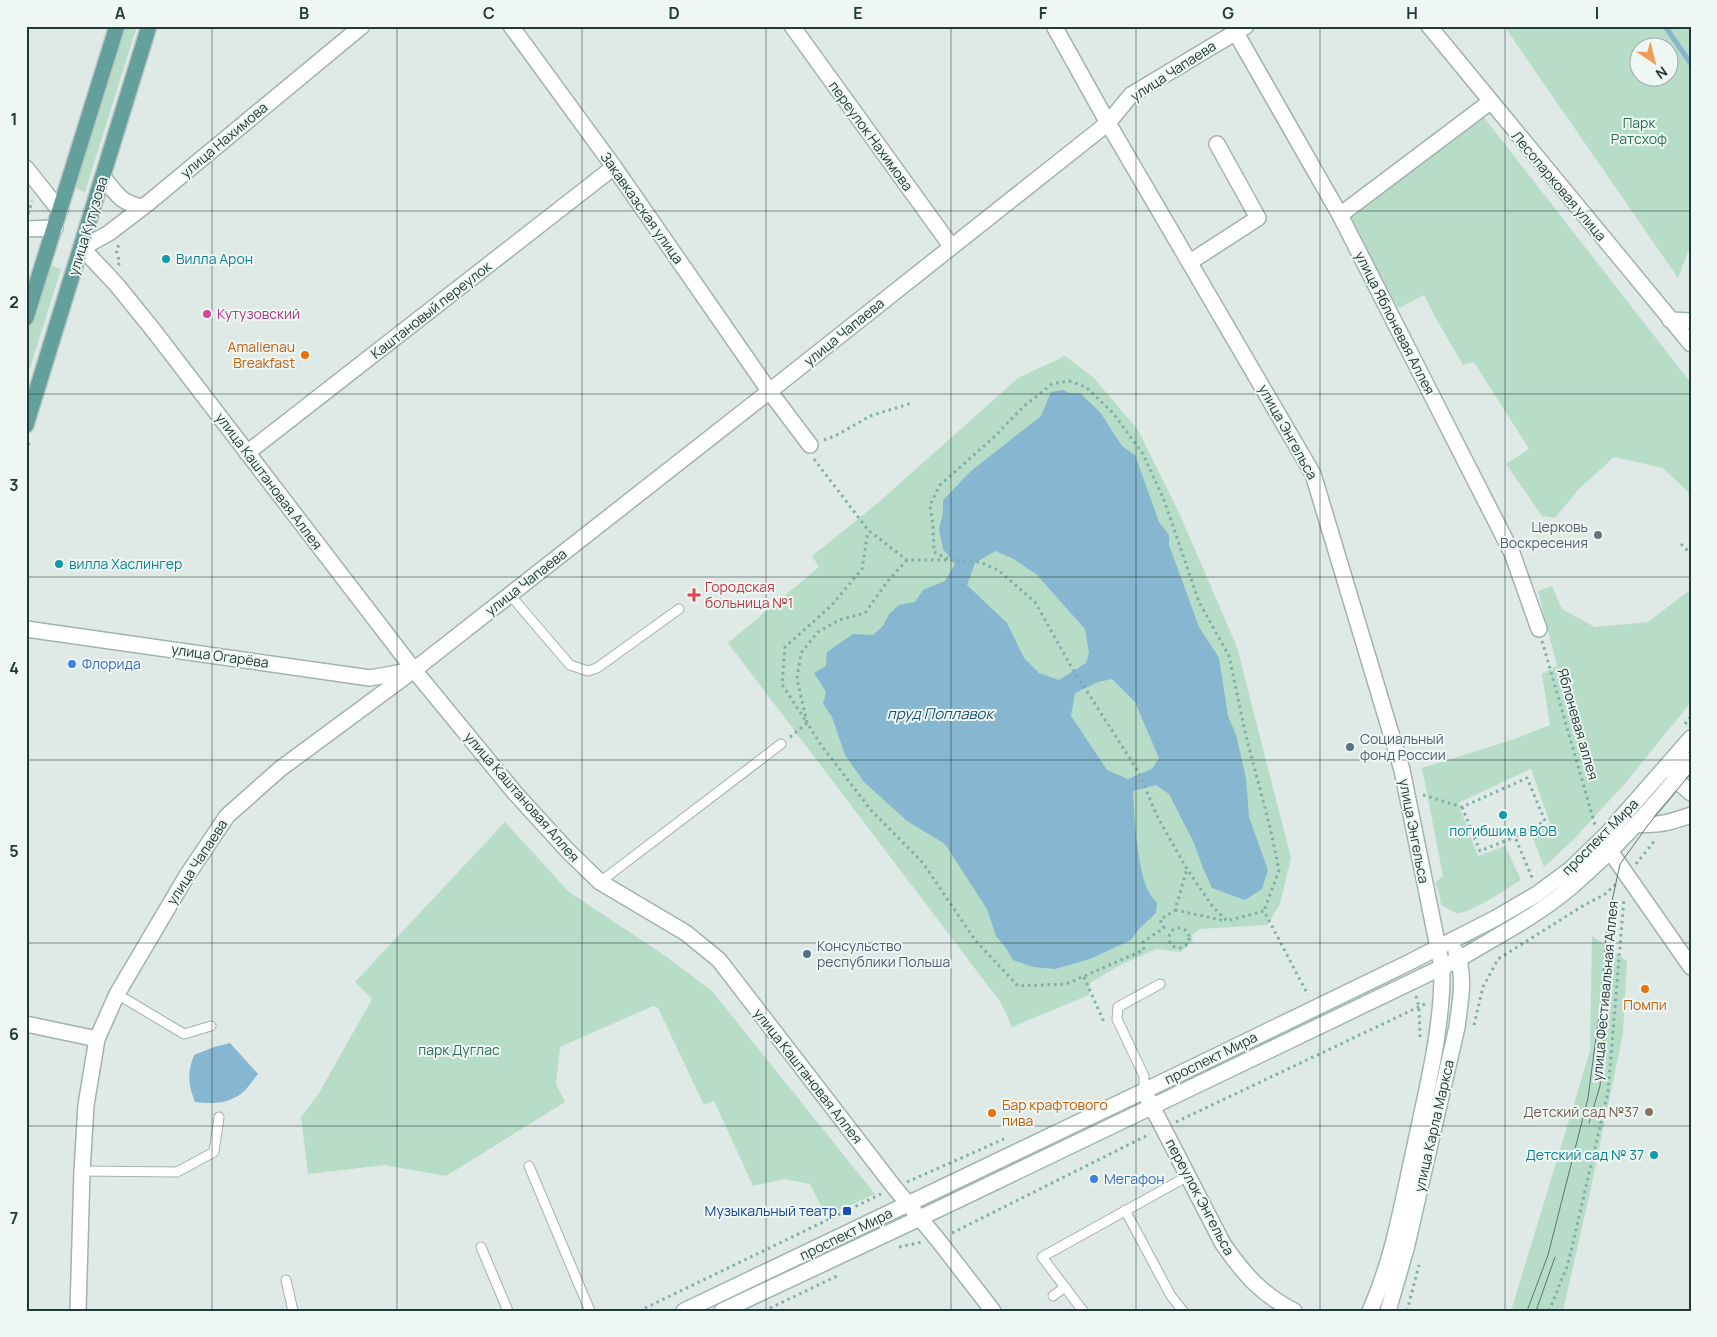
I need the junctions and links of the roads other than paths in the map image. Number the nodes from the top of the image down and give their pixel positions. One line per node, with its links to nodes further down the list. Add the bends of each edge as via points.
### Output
1 (116, 26): 16 (main road)
2 (149, 26): 14 (main road, улица Кутузова)
3 (362, 26): 15 (street, улица Нахимова)
4 (511, 26): 12 (street, Закавказская улица)
5 (792, 26): 20 (street, переулок Нахимова)
6 (1054, 26): 10 (street, улица Энгельса)
7 (1429, 26): 9 (street, Лесопарковая улица)
8 (1238, 28): 10 (street, улица Чапаева, via 1131,95); 17 (street, улица Яблоневая Аллея)
9 (1490, 102): 17 (street); 24 (street, Лесопарковая улица)
10 (1108, 123): 20 (street, улица Чапаева); 22 (street, улица Энгельса)
11 (1217, 144): 22 (street, via 1258,218)
12 (614, 167): 27 (street, Закавказская улица); 30 (street, Каштановый переулок)
13 (26, 168): 16 (street)
14 (103, 177): 15 (street, via 119,197 130,205); 21 (main road, улица Кутузова)
15 (143, 207): 21 (street, улица Нахимова, via 109,233)
16 (60, 211): 18 (main road)
17 (1340, 215): 34 (street, улица Яблоневая Аллея, via 1512,553)
18 (55, 228): 19 (street); 23 (main road)
19 (27, 229)
20 (951, 246): 27 (street, улица Чапаева)
21 (82, 248): 28 (main road, улица Кутузова); 30 (street, улица Каштановая Аллея, via 154,331)
22 (1190, 262): 46 (street, улица Энгельса, via 1313,474 1402,770)
23 (26, 318)
24 (1670, 320): 25 (street); 26 (street, Лесопарковая улица)
25 (1691, 321)
26 (1691, 344)
27 (770, 392): 29 (street, Закавказская улица); 31 (street, улица Чапаева)
28 (26, 425)
29 (810, 445)
30 (247, 453): 35 (street, улица Каштановая Аллея)
31 (510, 595): 32 (lane, via 570,665 588,671 597,668); 35 (street, улица Чапаева)
32 (679, 609)
33 (26, 628): 35 (street, улица Огарёва, via 370,678)
34 (1539, 629)
35 (414, 670): 45 (street, улица Каштановая Аллея, via 515,792); 51 (street, улица Чапаева, via 280,769 227,816 186,877)
36 (1685, 735): 38 (street, проспект Мира)
37 (782, 744): 45 (lane)
38 (1674, 759): 40 (street); 44 (street, проспект Мира)
39 (1691, 760): 40 (street, проспект Мира)
40 (1675, 779): 41 (street); 43 (street, проспект Мира)
41 (1691, 793)
42 (1691, 815): 43 (street, via 1654,825)
43 (1637, 824): 44 (street, проспект Мира)
44 (1602, 839): 46 (street, проспект Мира, via 1571,869 1537,894); 47 (street, проспект Мира, via 1570,888); 49 (street)
45 (600, 882): 61 (street, улица Каштановая Аллея, via 686,933 719,960)
46 (1444, 944): 47 (street, улица Карла Маркса); 48 (street, улица Энгельса); 55 (street, проспект Мира)
47 (1459, 959): 48 (street, проспект Мира); 79 (street, улица Карла Маркса, via 1462,991 1457,1027 1406,1249)
48 (1442, 967): 56 (street, проспект Мира); 78 (street, улица Карла Маркса, via 1435,1050 1394,1248)
49 (1691, 967)
50 (1160, 984): 55 (lane, via 1118,1006 1117,1020 1144,1076)
51 (118, 994): 53 (lane, via 184,1034); 54 (street, улица Чапаева)
52 (26, 1024): 54 (street)
53 (211, 1026)
54 (97, 1039): 59 (street, улица Чапаева, via 86,1105)
55 (1144, 1091): 56 (street, переулок Энгельса); 61 (street, проспект Мира)
56 (1152, 1106): 60 (street, переулок Энгельса); 63 (street, проспект Мира)
57 (219, 1116): 59 (lane, via 214,1152 177,1172)
58 (529, 1166): 71 (lane)
59 (82, 1170): 68 (street, улица Чапаева)
60 (1188, 1176): 62 (lane); 77 (street, переулок Энгельса, via 1238,1267 1277,1302)
61 (908, 1204): 63 (street, улица Каштановая Аллея); 72 (street, проспект Мира)
62 (1125, 1210): 66 (lane, via 1042,1257); 76 (lane, via 1171,1296)
63 (920, 1218): 73 (street, проспект Мира); 74 (street, улица Каштановая Аллея)
64 (481, 1247): 70 (lane)
65 (286, 1280): 69 (lane)
66 (1065, 1287): 67 (lane); 75 (lane)
67 (1052, 1296)
68 (78, 1311)
69 (293, 1311)
70 (508, 1311)
71 (590, 1311)
72 (684, 1311)
73 (722, 1311)
74 (994, 1311)
75 (1083, 1311)
76 (1183, 1311)
77 (1294, 1311)
78 (1370, 1311)
79 (1388, 1311)

